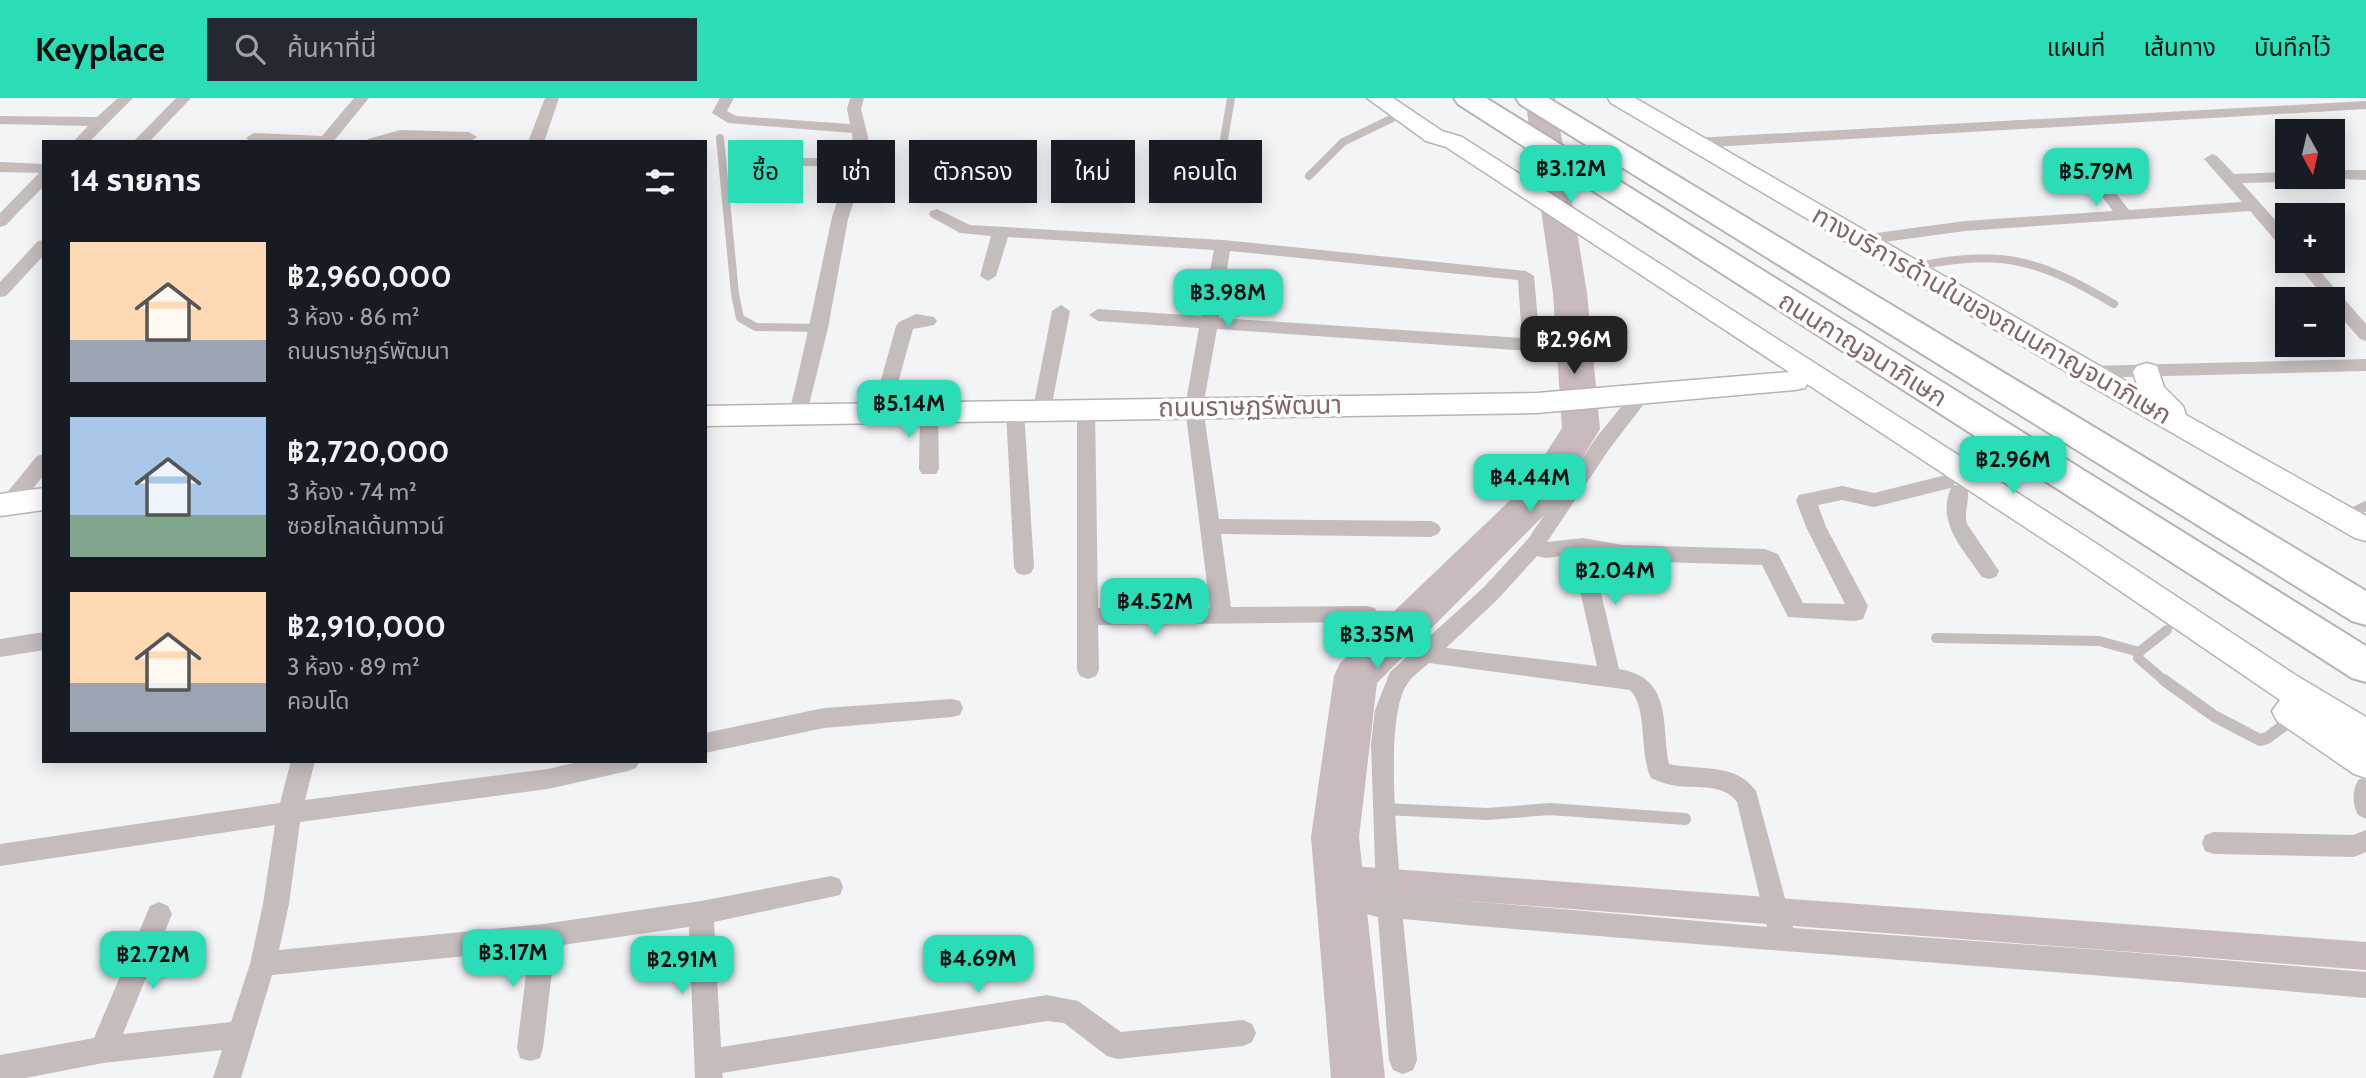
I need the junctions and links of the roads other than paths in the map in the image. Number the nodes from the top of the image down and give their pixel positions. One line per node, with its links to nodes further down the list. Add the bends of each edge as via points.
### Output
1 (126, 98): 15 (street)
2 (184, 98): 21 (street)
3 (362, 98): 23 (street)
4 (552, 98): 25 (street)
5 (727, 98): 16 (street, via 719,113 733,120)
6 (857, 98): 16 (street)
7 (1231, 98): 27 (lane)
8 (1378, 98): 13 (main road)
9 (1466, 98): 97 (highway, ถนนกาญจนาภิเษก)
10 (1529, 98): 87 (highway, ถนนกาญจนาภิเษก)
11 (1619, 98): 28 (main road, ทางบริการด้านในของถนนกาญจนาภิเษก)
12 (2366, 105): 28 (street)
13 (1401, 114): 34 (lane, via 1343,142); 50 (main road, via 1434,136 1441,147 1492,173)
14 (0, 120): 15 (street)
15 (101, 122): 20 (street)
16 (858, 129): 26 (street)
17 (469, 137): 24 (street, via 400,135)
18 (254, 138): 22 (street)
19 (720, 138): 59 (lane, via 735,294 743,323)
20 (82, 140)
21 (142, 140)
22 (290, 140)
23 (328, 140)
24 (381, 140)
25 (537, 140)
26 (860, 140)
27 (1224, 140)
28 (1694, 144): 46 (main road, ทางบริการด้านในของถนนกาญจนาภิเษก)
29 (2212, 159): 38 (street)
30 (0, 167): 31 (street)
31 (42, 169)
32 (2345, 175): 33 (street)
33 (2366, 175)
34 (1309, 176)
35 (2095, 177): 42 (street)
36 (2275, 177): 38 (street)
37 (42, 179): 43 (street)
38 (2230, 179): 40 (street)
39 (845, 203): 59 (street)
40 (2256, 206): 42 (street); 44 (street)
41 (937, 214): 45 (street, via 966,229)
42 (2125, 215): 46 (street, via 1965,226)
43 (0, 222)
44 (2275, 229)
45 (1001, 232): 47 (street); 52 (street)
46 (1861, 240): 49 (main road, ทางบริการด้านในของถนนกาญจนาภิเษก)
47 (1223, 245): 58 (street); 58 (street, via 1526,276 1531,345)
48 (42, 247): 53 (street)
49 (1909, 267): 54 (lane, via 1967,257 2010,260 2061,274); 62 (main road, ทางบริการด้านในของถนนกาญจนาภิเษก)
50 (1638, 269): 64 (main road); 100 (main road, via 2083,550)
51 (2312, 273): 60 (street)
52 (988, 276)
53 (0, 292)
54 (2114, 304)
55 (1061, 311): 68 (street)
56 (1098, 315): 58 (street)
57 (928, 321): 70 (street, via 905,326)
58 (1210, 321): 66 (street)
59 (819, 328): 71 (street)
60 (2366, 335)
61 (2366, 365): 63 (street)
62 (2087, 372): 63 (street); 73 (main road, ทางบริการด้านในของถนนกาญจนาภิเษก); 84 (main road, via 2144,417)
63 (2147, 372): 73 (main road, via 2153,392)
64 (1795, 381): 65 (main road, ถนนราษฏร์พัฒนา); 76 (main road)
65 (1626, 397): 66 (main road, ถนนราษฏร์พัฒนา, via 1537,403); 82 (street, via 1603,443)
66 (1194, 407): 67 (main road, ถนนราษฏร์พัฒนา); 80 (street)
67 (1086, 408): 68 (main road, ถนนราษฏร์พัฒนา); 90 (street)
68 (1028, 410): 69 (main road, ถนนราษฏร์พัฒนา); 85 (street)
69 (929, 411): 70 (main road, ถนนราษฏร์พัฒนา); 75 (street)
70 (881, 412): 71 (main road, ถนนราษฏร์พัฒนา)
71 (798, 413): 72 (main road, ถนนราษฏร์พัฒนา)
72 (714, 415)
73 (2186, 426): 79 (main road, ทางบริการด้านในของถนนกาญจนาภิเษก)
74 (42, 463): 78 (street)
75 (929, 468)
76 (1952, 487): 83 (street, via 1874,500 1842,493 1806,500 1857,606 1855,613 1796,611 1772,560 1765,557 1623,553); 86 (street, via 1958,526); 91 (main road)
77 (42, 498): 78 (main road)
78 (4, 505)
79 (2359, 518)
80 (1210, 526): 81 (street); 89 (street)
81 (1431, 529)
82 (1533, 545): 83 (street, via 1549,550); 96 (street, via 1491,593)
83 (1580, 547): 99 (street)
84 (2366, 548)
85 (1024, 567)
86 (1989, 571)
87 (2366, 610)
88 (1367, 614): 89 (street)
89 (1222, 615): 90 (street)
90 (1087, 617): 98 (street)
91 (2167, 630): 95 (lane); 100 (main road)
92 (1936, 638): 95 (lane, via 2099,641)
93 (42, 642): 94 (street)
94 (0, 648)
95 (2139, 652): 100 (lane, via 2138,658 2154,673 2250,737 2267,738)
96 (1425, 654): 99 (street); 109 (street, via 1398,678 1390,692 1382,758)
97 (2366, 666)
98 (1088, 670)
99 (1610, 677): 120 (street, via 1643,687 1659,771 1669,776 1732,780 1742,786)
100 (2290, 701): 102 (main road); 104 (main road); 107 (main road)
101 (951, 708): 103 (street, via 824,718)
102 (2366, 735)
103 (707, 743)
104 (2366, 745)
105 (302, 763): 111 (street)
106 (619, 763): 111 (street, via 548,779)
107 (2366, 763)
108 (2366, 787): 110 (street)
109 (1384, 808): 112 (lane, via 1487,814 1550,809); 117 (street, via 1386,870)
110 (2366, 808)
111 (289, 812): 115 (street); 122 (street)
112 (1685, 819)
113 (2366, 841): 114 (street, via 2354,845)
114 (2214, 843)
115 (0, 855)
116 (831, 887): 118 (street)
117 (1381, 904): 120 (street); 128 (street)
118 (701, 913): 121 (street); 130 (street)
119 (159, 914): 127 (street)
120 (1782, 935): 123 (street)
121 (543, 936): 122 (street); 126 (street)
122 (263, 964): 125 (street)
123 (2366, 985)
124 (1243, 1033): 130 (street, via 1117,1046 1069,1010 1047,1008)
125 (242, 1034): 127 (street); 131 (street)
126 (530, 1048)
127 (103, 1050): 129 (street)
128 (1403, 1060)
129 (0, 1069)
130 (709, 1070)
131 (227, 1078)

